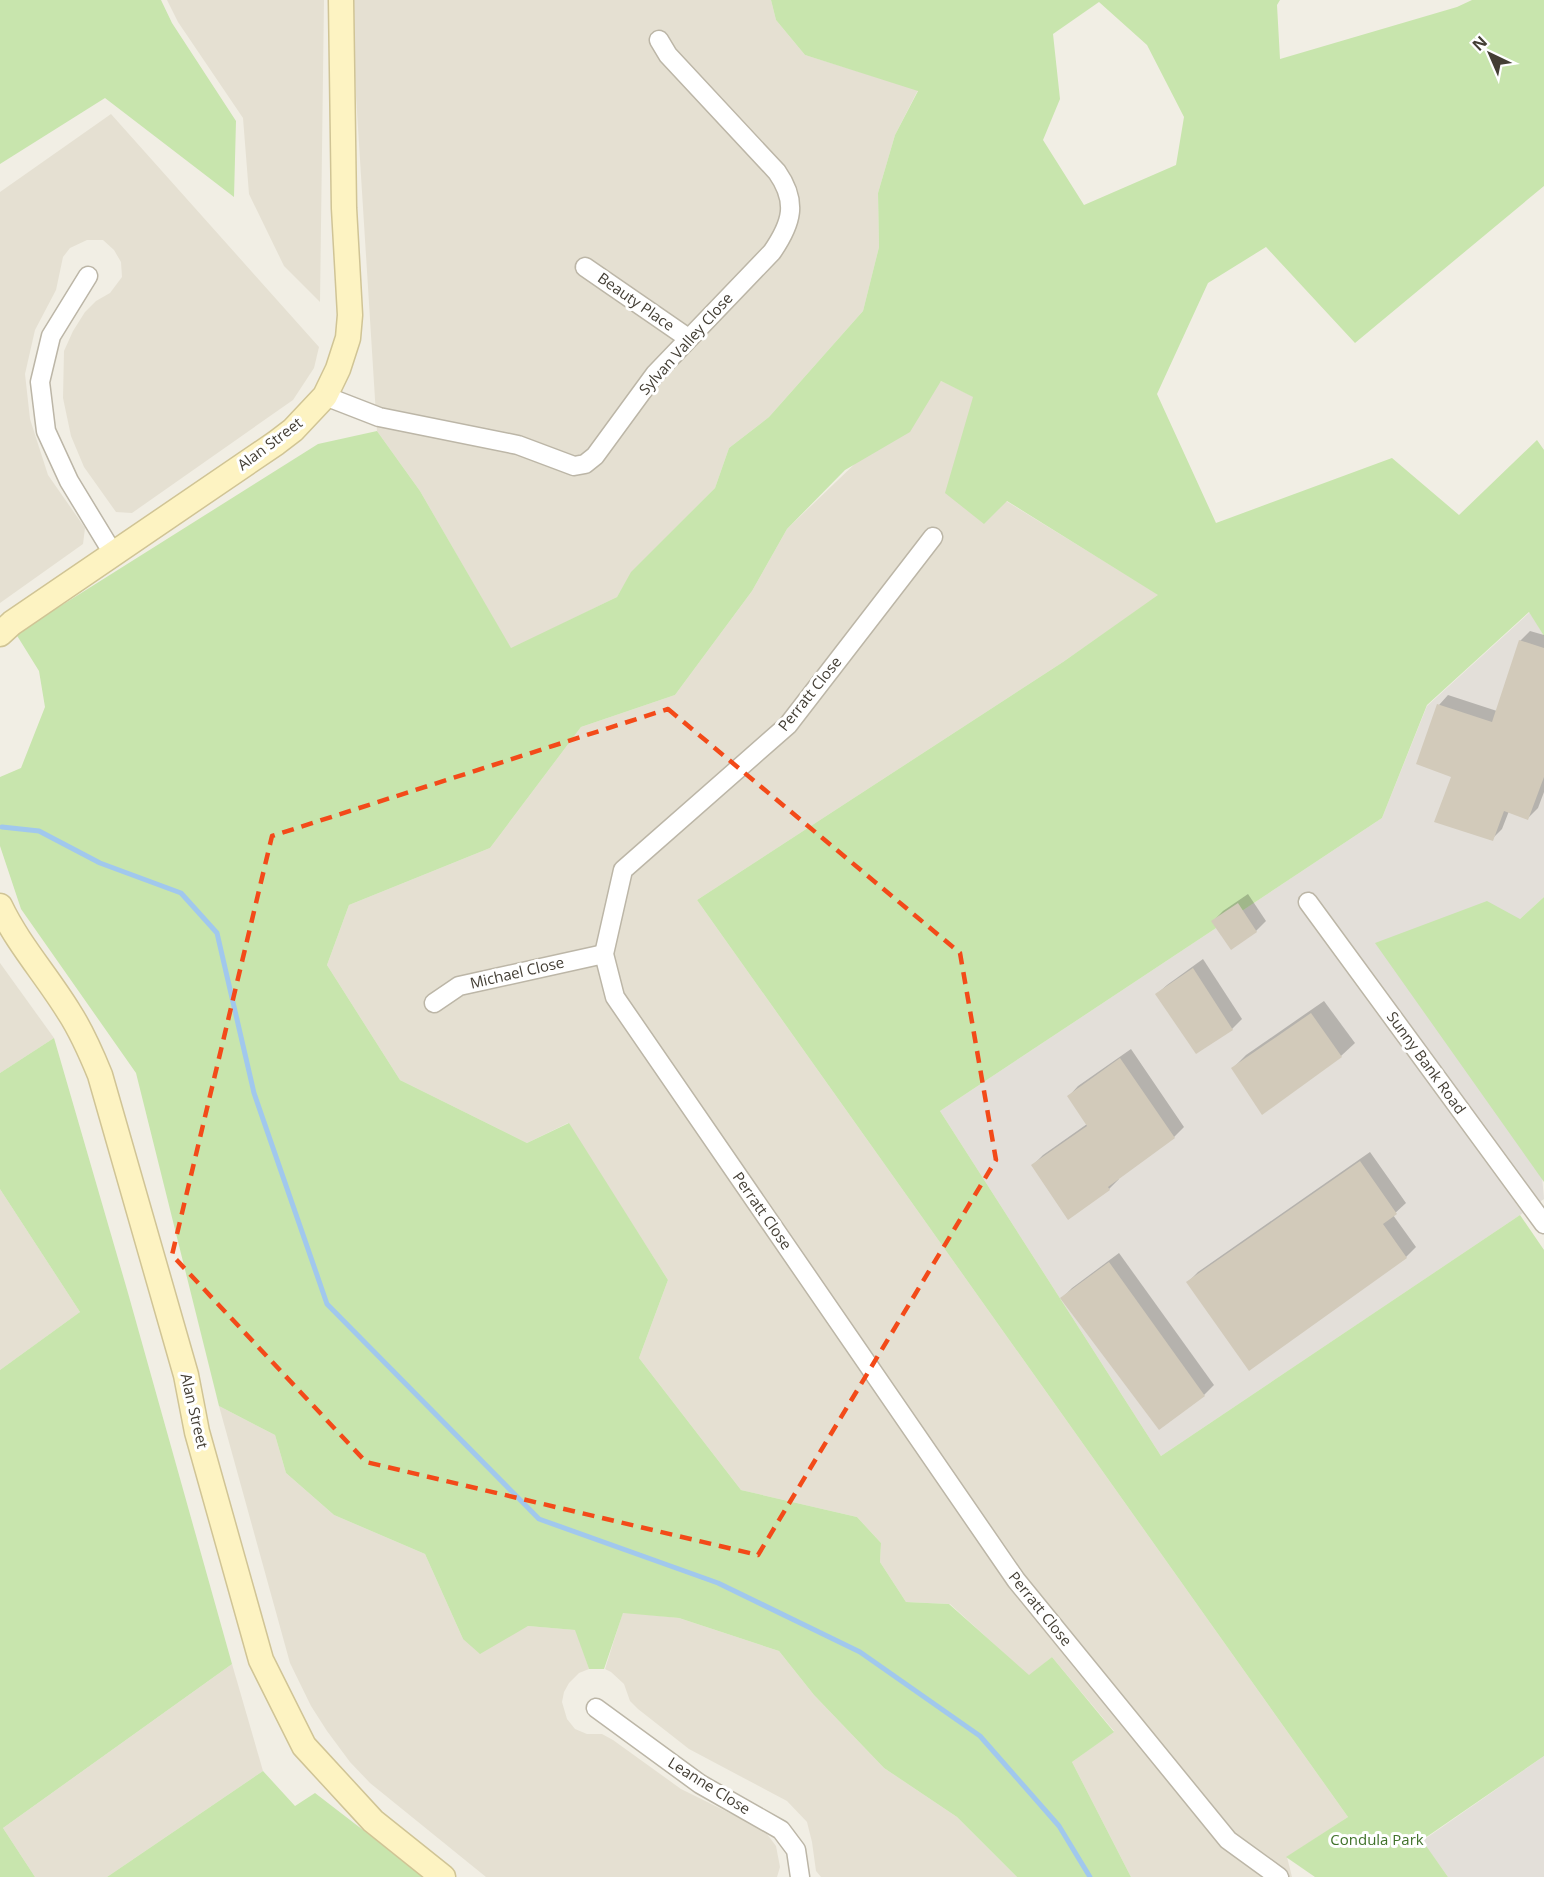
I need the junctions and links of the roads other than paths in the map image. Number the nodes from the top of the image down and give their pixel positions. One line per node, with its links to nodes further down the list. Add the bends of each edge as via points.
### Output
1 (340, 0): 6 (street, Alan Street, via 350,315 348,338)
2 (659, 40): 5 (street, Sylvan Valley Close, via 668,56 777,172 785,183 791,211 785,233 772,252)
3 (585, 267): 5 (street, Beauty Place)
4 (88, 276): 8 (street, via 51,336 40,382 46,431 69,482)
5 (688, 338): 6 (street, Sylvan Valley Close, via 585,464 574,465 518,445 379,417)
6 (325, 396): 8 (street, Alan Street, via 276,443)
7 (933, 537): 12 (street, Perratt Close, via 788,725 623,870)
8 (114, 555): 9 (street, Alan Street)
9 (0, 634)
10 (1308, 902): 14 (street, Sunny Bank Road)
11 (0, 906): 16 (street, Alan Street, via 70,1013 100,1075 183,1364 197,1432 261,1660 304,1746 373,1821)
12 (604, 954): 13 (street, Michael Close, via 459,986); 18 (street, Perratt Close, via 615,998 1016,1580 1228,1840)
13 (434, 1003)
14 (1544, 1224)
15 (596, 1708): 17 (street, Leanne Close, via 700,1784 781,1830 796,1850)
16 (443, 1877)
17 (800, 1877)
18 (1279, 1877)

